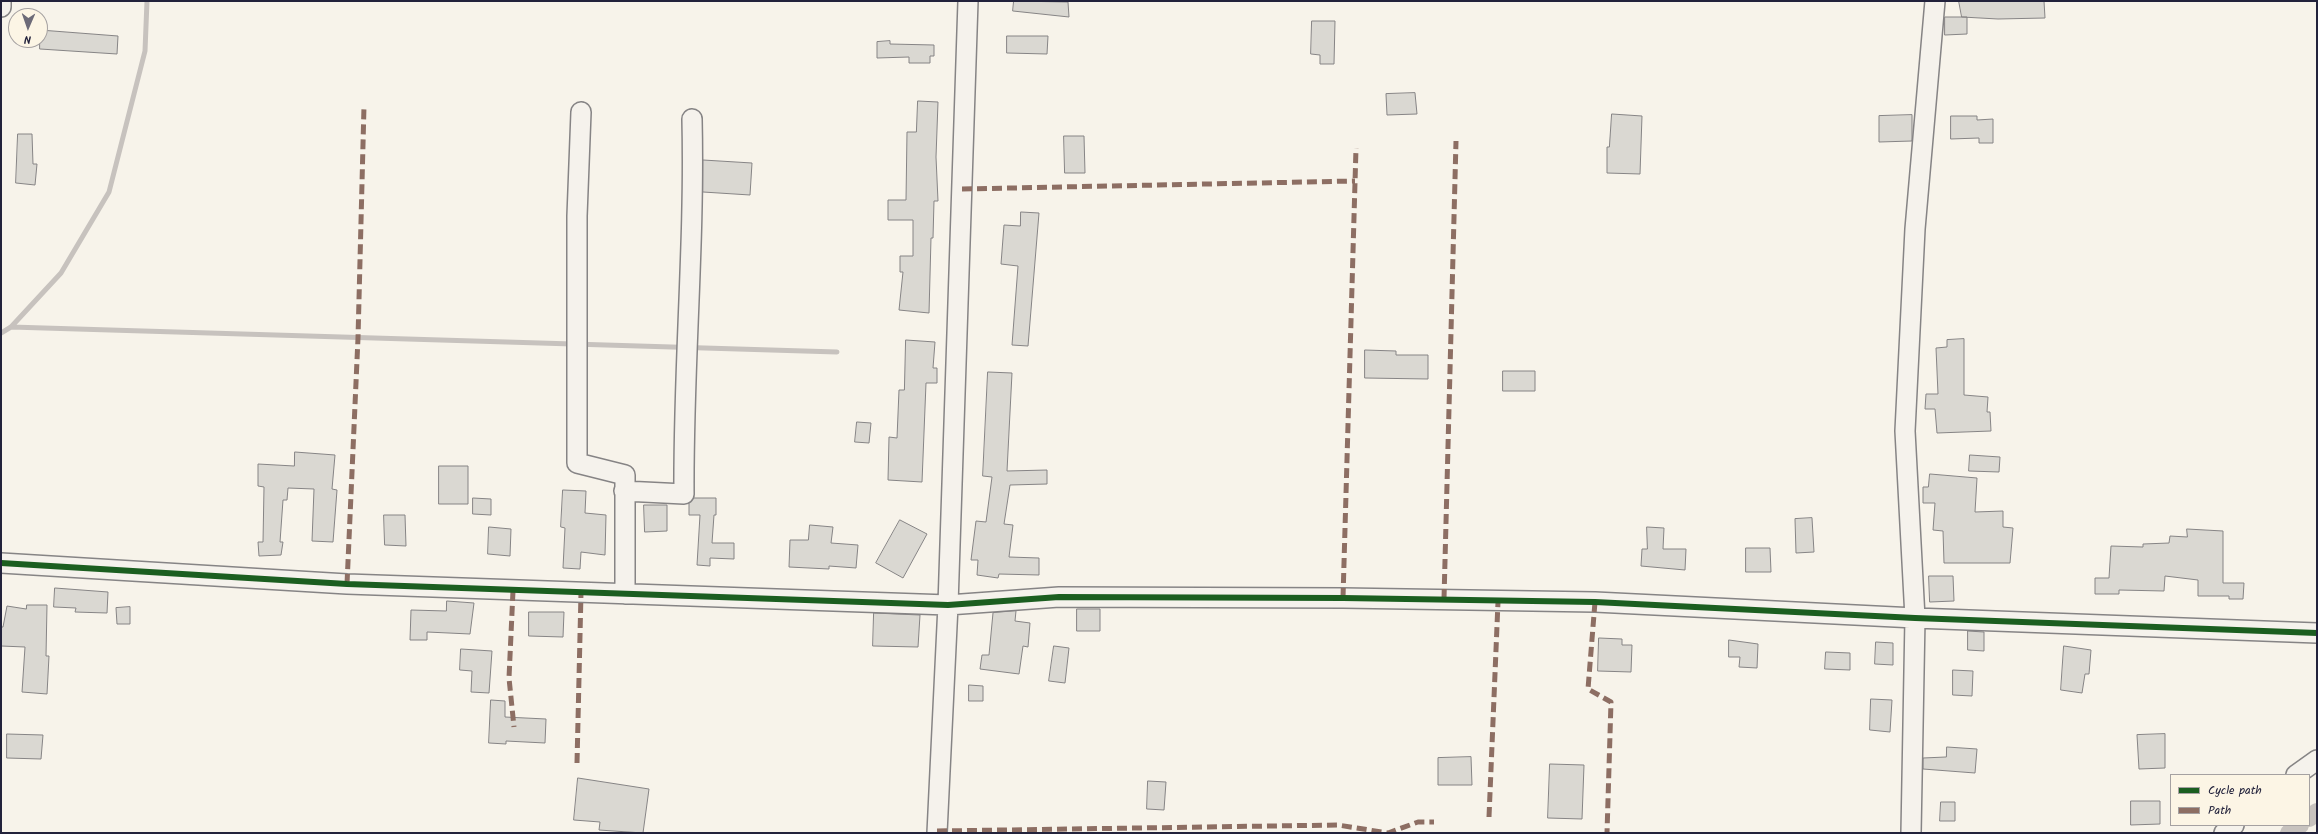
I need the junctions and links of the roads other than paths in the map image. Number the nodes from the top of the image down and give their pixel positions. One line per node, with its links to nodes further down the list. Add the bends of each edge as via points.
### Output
1 (1, 1): 4 (street)
2 (968, 1): 10 (street)
3 (1935, 1): 11 (street, via 1915,229 1905,431)
4 (1, 8)
5 (581, 112): 7 (street, via 577,216 576,463 625,475)
6 (692, 119): 7 (street, via 693,168 683,434 684,494)
7 (624, 491): 9 (street)
8 (1, 563): 9 (street, via 347,584)
9 (625, 594): 10 (street)
10 (948, 605): 11 (street, via 1059,597 1366,598 1594,602); 16 (street)
11 (1915, 618): 12 (street); 17 (street)
12 (2317, 633)
13 (2317, 760): 14 (street)
14 (2297, 774)
15 (2233, 826): 18 (street)
16 (937, 833)
17 (1911, 833)
18 (2224, 833)

